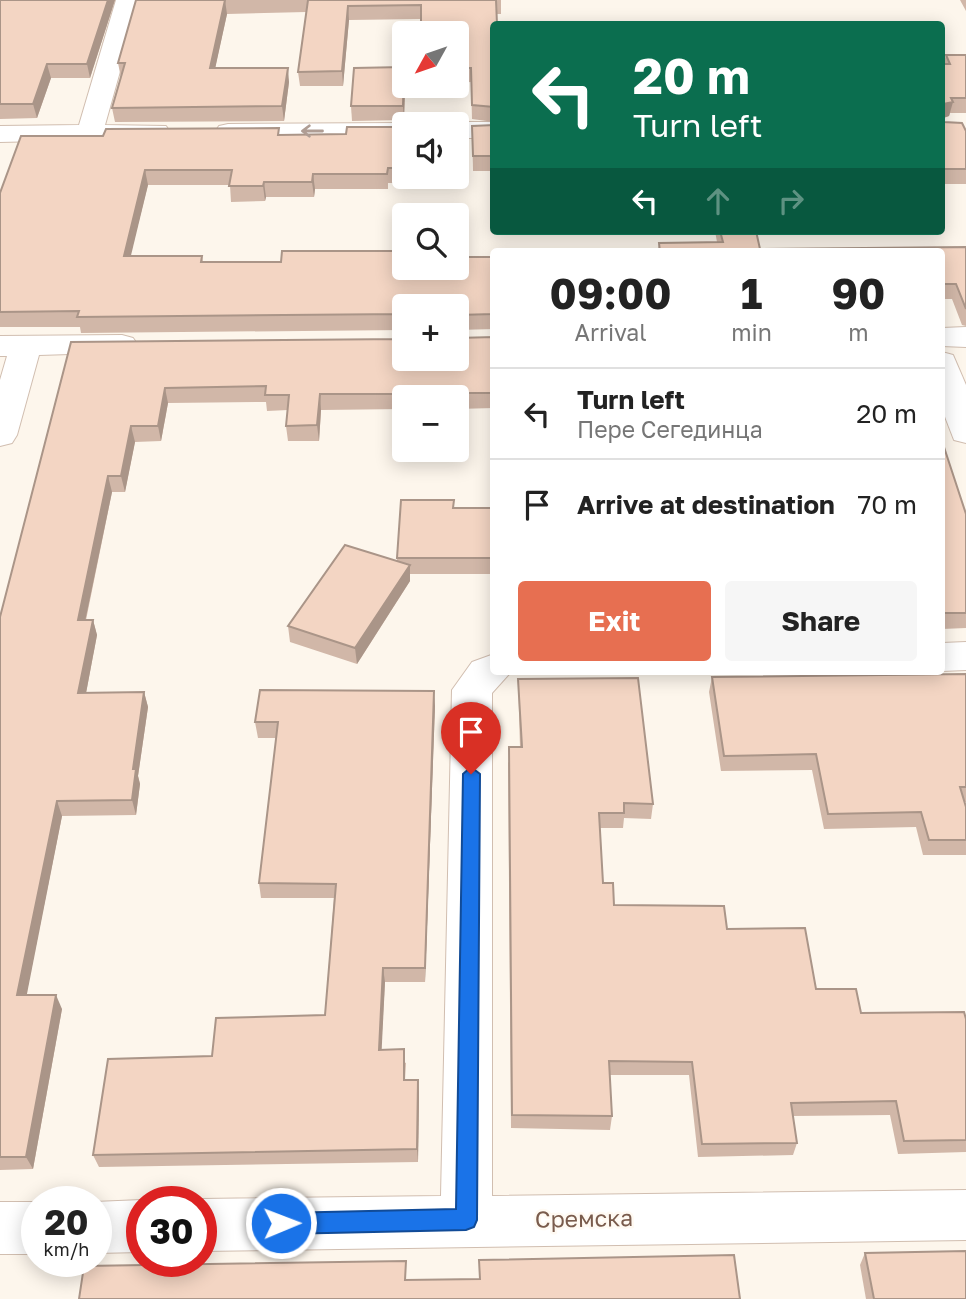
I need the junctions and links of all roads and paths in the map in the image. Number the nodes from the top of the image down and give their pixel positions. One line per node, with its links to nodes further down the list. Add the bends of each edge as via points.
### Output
1 (128, 0): 5 (street)
2 (469, 130): 3 (street)
3 (490, 130)
4 (392, 131): 5 (street, one-way to 5)
5 (90, 132): 6 (street)
6 (0, 134)
7 (945, 337): 8 (street)
8 (966, 337)
9 (148, 345): 10 (street)
10 (13, 346): 13 (street)
11 (945, 371): 12 (street)
12 (966, 432)
13 (0, 435)
14 (966, 656): 15 (street)
15 (945, 657)
16 (490, 670): 18 (street, via 472,690)
17 (966, 1215): 18 (street, Сремска)
18 (466, 1220): 19 (street, Сремска)
19 (217, 1225)
20 (0, 1228): 21 (street)
21 (21, 1228)

